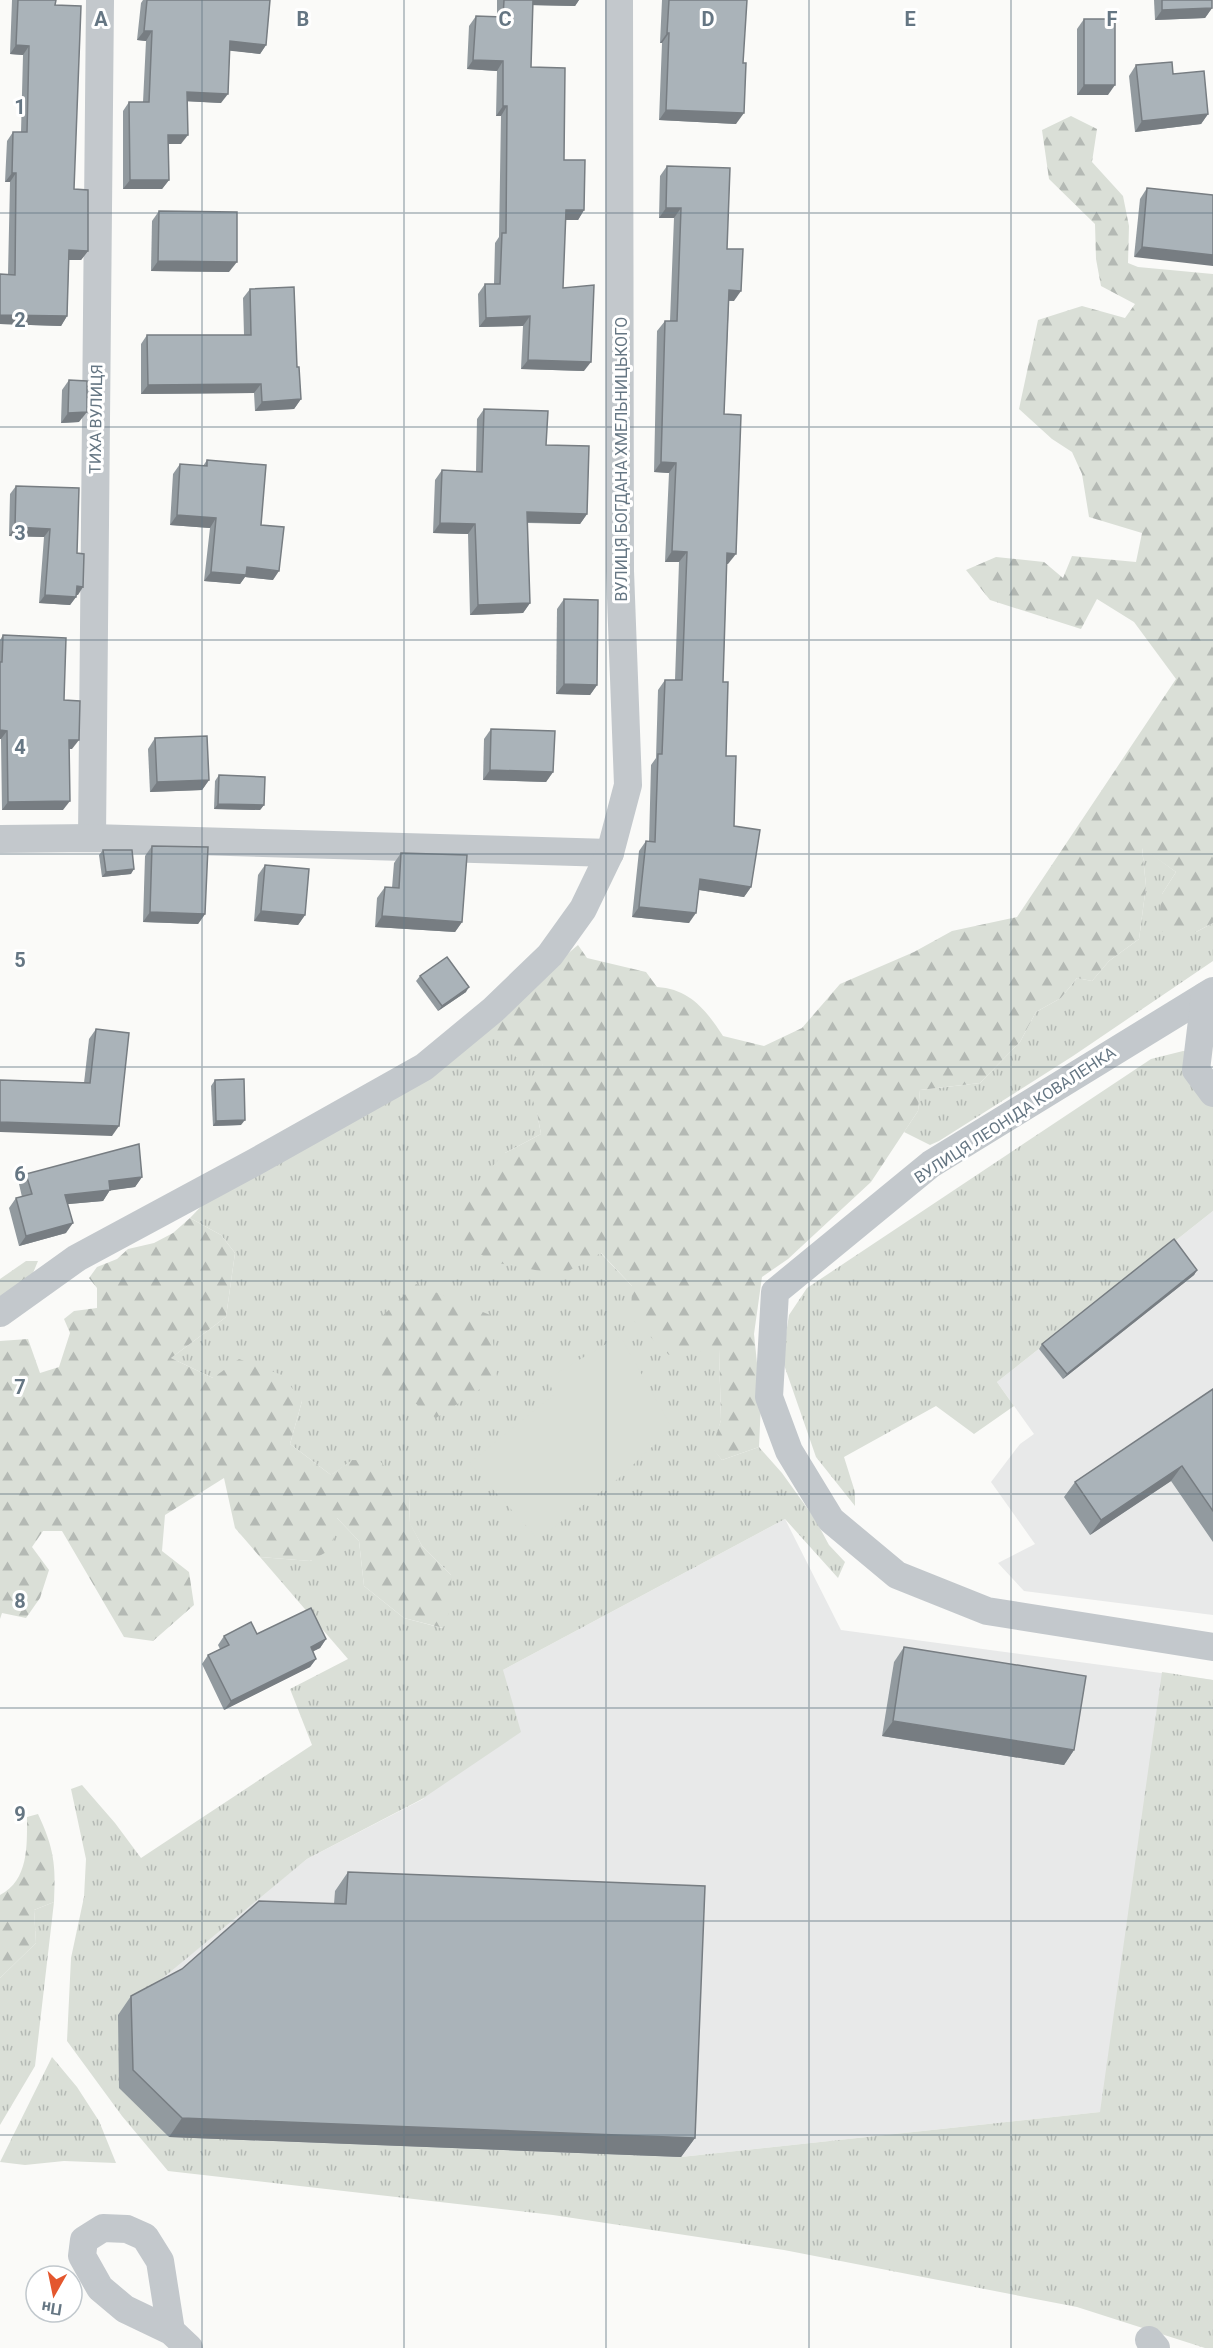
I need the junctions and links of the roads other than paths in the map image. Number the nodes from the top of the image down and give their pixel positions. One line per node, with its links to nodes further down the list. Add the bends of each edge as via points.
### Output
1 (100, 0): 3 (street, ТИХА ВУЛИЦЯ)
2 (619, 0): 5 (street, ВУЛИЦЯ БОГДАНА ХМЕЛЬНИЦЬКОГО, via 620,571 628,785)
3 (92, 838): 4 (street); 5 (street)
4 (0, 840)
5 (610, 853): 8 (street, ВУЛИЦЯ БОГДАНА ХМЕЛЬНИЦЬКОГО, via 583,909 550,956 424,1067 76,1258)
6 (1209, 993): 7 (street, via 1196,1070); 9 (street, ВУЛИЦЯ ЛЕОНІДА КОВАЛЕНКА, via 931,1164 775,1292 769,1397 789,1451 831,1520 897,1575 987,1611)
7 (1213, 1094)
8 (0, 1313)
9 (1213, 1647)

